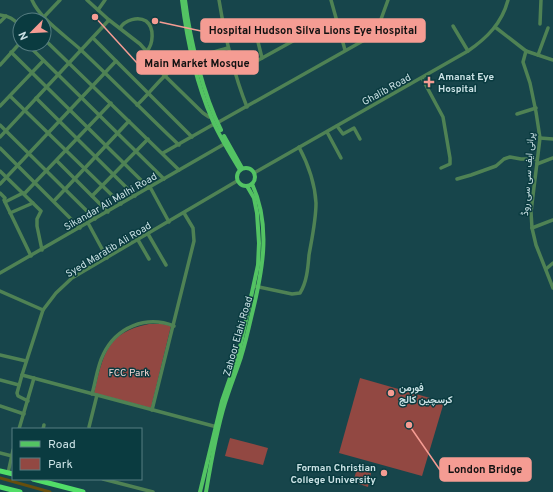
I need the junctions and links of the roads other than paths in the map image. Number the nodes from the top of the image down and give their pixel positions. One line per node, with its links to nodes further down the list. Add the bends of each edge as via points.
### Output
1 (32, 0): 13 (street)
2 (60, 0): 14 (street)
3 (87, 0): 12 (street)
4 (105, 0): 12 (street)
5 (182, 0): 41 (main road)
6 (185, 0): 41 (main road)
7 (219, 0): 19 (street)
8 (331, 0): 24 (street)
9 (388, 0): 34 (street, via 380,22 368,38)
10 (508, 0): 27 (street, Ghalib Road)
11 (540, 0): 23 (street)
12 (98, 10): 18 (street)
13 (39, 12)
14 (49, 12)
15 (0, 15): 16 (street)
16 (6, 16): 17 (street); 20 (street)
17 (12, 18)
18 (109, 20): 28 (street); 30 (street)
19 (222, 21): 21 (street); 32 (street)
20 (0, 22)
21 (253, 22): 22 (street); 42 (street)
22 (323, 24): 24 (street); 42 (street)
23 (540, 24)
24 (338, 25): 34 (street)
25 (52, 26): 33 (street)
26 (453, 26): 36 (street)
27 (495, 27): 36 (street, Ghalib Road); 37 (street)
28 (120, 28): 35 (street); 35 (street, via 128,21 140,19 149,24 152,36 151,46)
29 (548, 28): 40 (street)
30 (93, 38): 33 (street); 45 (street)
31 (52, 47): 46 (street)
32 (228, 48): 41 (street); 50 (street)
33 (81, 50): 46 (street); 49 (street)
34 (345, 50): 63 (street)
35 (147, 51): 52 (street)
36 (468, 51): 53 (street, Ghalib Road)
37 (526, 51): 40 (street); 64 (street, پرانی ایف سی سی روڈ, via 523,62)
38 (11, 52): 47 (street); 48 (street)
39 (35, 52): 43 (street)
40 (538, 55): 44 (street)
41 (195, 58): 52 (street, via 177,66); 69 (main road); 72 (main road)
42 (262, 58): 50 (street)
43 (43, 60): 48 (street); 51 (street)
44 (553, 60)
45 (116, 61): 49 (street); 56 (street)
46 (69, 63): 51 (street); 54 (street)
47 (0, 65)
48 (31, 72): 55 (street); 57 (street)
49 (104, 73): 54 (street); 61 (street)
50 (235, 74): 63 (street)
51 (58, 75): 55 (street); 59 (street)
52 (166, 76): 56 (street); 69 (street, via 206,116)
53 (422, 78): 74 (street, Ghalib Road); 104 (street, via 443,117 450,164)
54 (92, 86): 59 (street); 60 (street)
55 (46, 87): 58 (street); 66 (street)
56 (149, 94): 61 (street); 81 (street)
57 (10, 96): 62 (street); 65 (street)
58 (36, 98): 65 (street); 70 (street)
59 (81, 98): 66 (street); 68 (street)
60 (111, 103): 68 (street); 71 (street)
61 (137, 105): 88 (street)
62 (0, 106)
63 (247, 106): 72 (street)
64 (536, 108): 67 (street); 82 (street, پرانی ایف سی سی روڈ)
65 (25, 110): 76 (street); 78 (street)
66 (69, 110): 70 (street); 75 (street)
67 (517, 114)
68 (99, 116): 75 (street); 79 (street)
69 (211, 117): 72 (main road)
70 (59, 121): 78 (street); 83 (street)
71 (129, 121): 79 (street); 84 (street)
72 (216, 124): 81 (street); 87 (main road)
73 (0, 125): 76 (street)
74 (337, 126): 77 (street, Ghalib Road); 85 (street, via 343,134 354,128)
75 (88, 128): 83 (street); 89 (street)
76 (6, 131): 80 (street); 94 (street)
77 (327, 132): 90 (street, Ghalib Road); 97 (street)
78 (48, 133): 92 (street); 94 (street)
79 (118, 134): 89 (street); 93 (street)
80 (0, 137)
81 (192, 137): 88 (street)
82 (540, 138): 86 (street); 99 (street, پرانی ایف سی سی روڈ)
83 (77, 139): 92 (street); 96 (street)
84 (148, 139): 93 (street); 95 (street)
85 (360, 139)
86 (553, 139)
87 (226, 143): 106 (main road); 107 (street, Sikandar Ali Malhi Road)
88 (179, 145): 95 (street)
89 (106, 146): 96 (street); 101 (street)
90 (299, 147): 110 (street, Ghalib Road); 152 (street, via 312,181 316,203 302,289 300,293 292,294)
91 (0, 148): 103 (street)
92 (66, 151): 100 (street); 105 (street)
93 (136, 151): 101 (street); 114 (street)
94 (29, 153): 103 (street); 109 (street)
95 (163, 153): 107 (street)
96 (96, 157): 105 (street); 111 (street)
97 (341, 158)
98 (553, 158): 102 (street)
99 (537, 159): 102 (street, پرانی ایف سی سی روڈ); 115 (street, via 510,157 496,166)
100 (57, 161): 109 (street); 113 (street)
101 (124, 163): 111 (street); 122 (street)
102 (537, 164): 141 (street, پرانی ایف سی سی روڈ, via 531,212)
103 (17, 165): 112 (street); 117 (street)
104 (441, 168)
105 (84, 169): 113 (street); 120 (street)
106 (241, 169): 110 (main road, via 248,168); 116 (main road)
107 (179, 170): 114 (street, Sikandar Ali Malhi Road)
108 (0, 171): 112 (street)
109 (47, 171): 117 (street); 123 (street)
110 (254, 173): 119 (main road, via 255,179)
111 (113, 175): 120 (street); 127 (street)
112 (6, 177): 118 (street); 125 (street)
113 (75, 179): 123 (street); 126 (street)
114 (164, 179): 122 (street, Sikandar Ali Malhi Road)
115 (457, 179)
116 (237, 181): 121 (main road, via 242,186); 135 (street, Syed Maratib Ali Road)
117 (35, 183): 125 (street); 129 (street)
118 (0, 184)
119 (252, 184): 121 (main road); 152 (main road, Zahoor Elahi Road, via 260,202 263,220 263,260)
120 (102, 186): 126 (street); 132 (street)
121 (247, 186): 152 (main road, Zahoor Elahi Road, via 254,198 258,222)
122 (150, 187): 127 (street, Sikandar Ali Malhi Road); 138 (street)
123 (65, 189): 129 (street); 136 (street)
124 (0, 193): 128 (street, via 5,198)
125 (24, 194): 128 (street); 131 (street)
126 (92, 196): 133 (street)
127 (135, 196): 132 (street, Sikandar Ali Malhi Road)
128 (4, 201): 130 (street); 134 (street)
129 (54, 202): 140 (street)
130 (0, 203)
131 (33, 203): 134 (street); 144 (street, via 41,211 36,226)
132 (121, 204): 133 (street, Sikandar Ali Malhi Road)
133 (108, 212): 136 (street, Sikandar Ali Malhi Road)
134 (10, 213): 145 (street)
135 (184, 213): 138 (street, Syed Maratib Ali Road); 156 (street, via 193,228 194,241)
136 (95, 219): 139 (street, Sikandar Ali Malhi Road)
137 (553, 220): 141 (street)
138 (169, 222): 142 (street, Syed Maratib Ali Road)
139 (88, 223): 140 (street, Sikandar Ali Malhi Road); 146 (street)
140 (80, 228): 144 (street, Sikandar Ali Malhi Road)
141 (532, 228): 150 (street, پرانی ایف سی سی روڈ, via 536,246)
142 (148, 234): 143 (street, Syed Maratib Ali Road); 149 (street)
143 (138, 240): 146 (street, Syed Maratib Ali Road); 147 (street)
144 (42, 250): 145 (street, Sikandar Ali Malhi Road)
145 (31, 256): 151 (street, Sikandar Ali Malhi Road)
146 (107, 258): 155 (street, Syed Maratib Ali Road, via 72,278)
147 (148, 258)
148 (553, 263): 150 (street)
149 (166, 265)
150 (546, 269): 153 (street, پرانی ایف سی سی روڈ)
151 (0, 273)
152 (256, 286): 170 (main road, Zahoor Elahi Road, via 242,355)
153 (553, 288)
154 (0, 291): 155 (street)
155 (43, 310): 158 (street, Syed Maratib Ali Road)
156 (174, 326): 163 (street, via 148,321 122,332 111,342 103,356); 167 (street)
157 (0, 355): 158 (street)
158 (26, 361): 159 (street, Syed Maratib Ali Road)
159 (22, 375): 160 (street); 162 (street, Syed Maratib Ali Road)
160 (34, 378): 163 (street); 165 (street)
161 (0, 380): 162 (street)
162 (19, 385): 165 (street, via 18,396)
163 (92, 394): 164 (street)
164 (97, 395): 167 (street); 169 (street)
165 (28, 401): 168 (street)
166 (0, 406): 168 (street)
167 (152, 410): 170 (street)
168 (24, 414): 171 (street)
169 (89, 427)
170 (217, 427): 182 (main road, Zahoor Elahi Road); 183 (main road, Zahoor Elahi Road)
171 (19, 428)
172 (0, 453): 173 (street)
173 (12, 456): 175 (street)
174 (0, 471): 175 (highway)
175 (10, 473)
176 (36, 480): 180 (highway)
177 (107, 480): 181 (street)
178 (0, 487): 179 (highway)
179 (20, 492)
180 (83, 492)
181 (153, 492)
182 (200, 492)
183 (206, 492)

